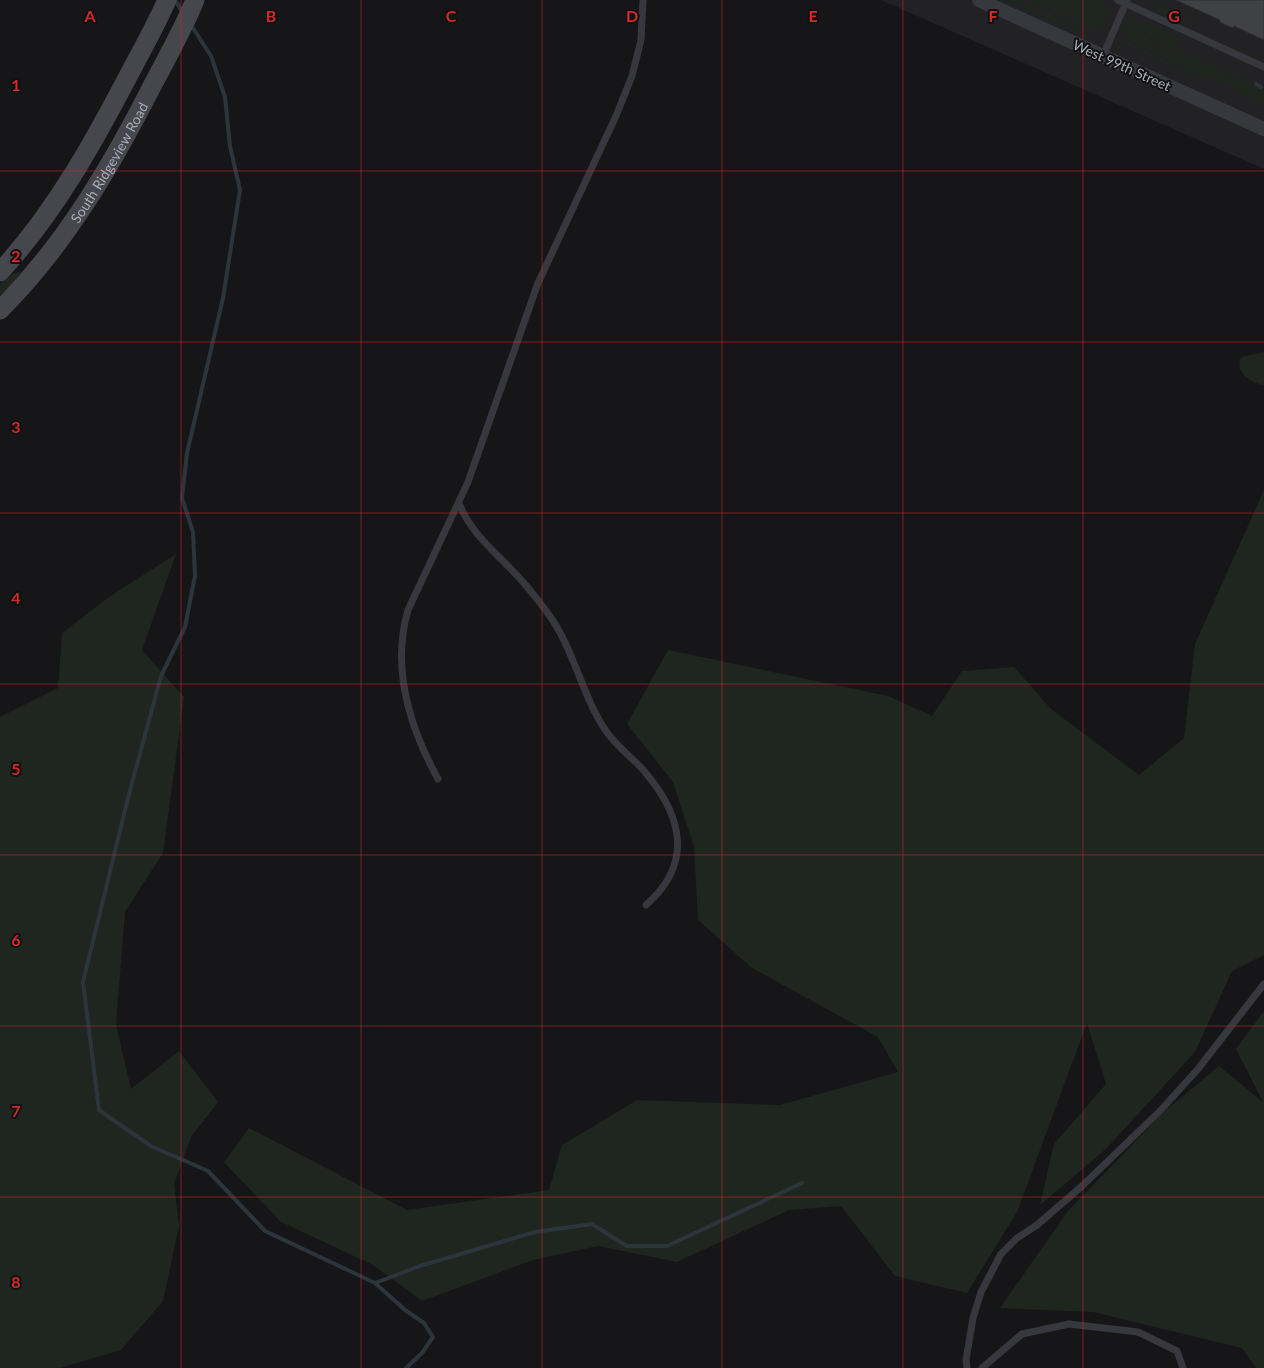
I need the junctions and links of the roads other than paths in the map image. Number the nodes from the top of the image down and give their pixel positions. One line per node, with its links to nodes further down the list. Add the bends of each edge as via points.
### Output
1 (167, 0): 10 (main road, South Ridgeview Road, via 95,140 61,195)
2 (195, 0): 11 (main road, South Ridgeview Road, via 112,161)
3 (643, 0): 14 (lane, via 641,40 632,76 538,283)
4 (979, 0): 7 (street, West 99th Street)
5 (1118, 0): 6 (lane)
6 (1126, 2): 7 (lane); 8 (lane)
7 (1102, 56): 9 (street, West 99th Street)
8 (1264, 67)
9 (1264, 130)
10 (31, 235): 11 (main road); 12 (main road, South Ridgeview Road)
11 (51, 251): 13 (main road, South Ridgeview Road)
12 (0, 272)
13 (0, 310)
14 (460, 503): 15 (lane, via 408,610 401,632 402,677 408,707 422,750); 16 (lane, via 468,524 550,616 598,718 626,755 644,772 674,820 679,851 676,866 660,894)
15 (438, 779)
16 (646, 905)
17 (1264, 984): 18 (lane, via 1198,1069 1160,1111 1081,1187 1017,1238 1002,1254 984,1285 975,1311)
18 (967, 1368)
19 (982, 1368): 20 (lane, via 1022,1334 1069,1324 1138,1332 1177,1352)
20 (1183, 1368)

